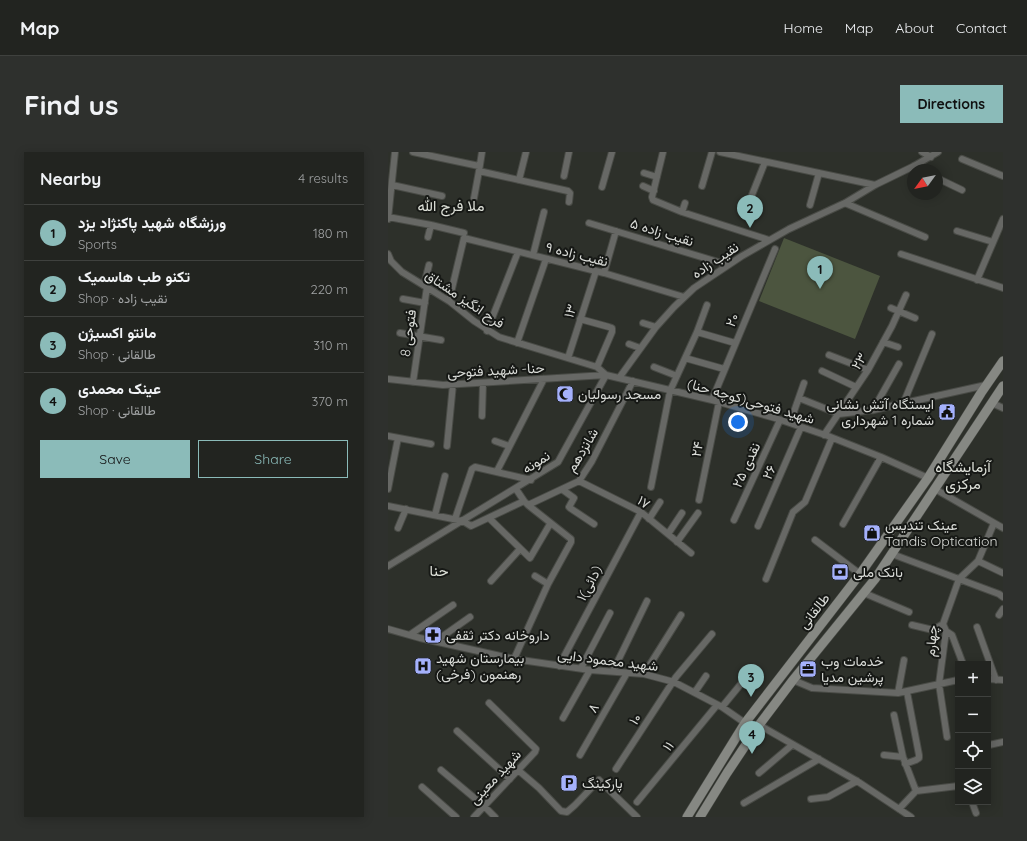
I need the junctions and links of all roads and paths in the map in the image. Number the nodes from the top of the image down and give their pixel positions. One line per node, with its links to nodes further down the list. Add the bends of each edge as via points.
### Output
1 (395, 152): 25 (street)
2 (413, 152): 16 (street)
3 (482, 152): 16 (street)
4 (526, 152): 23 (street)
5 (569, 152): 20 (street)
6 (612, 152): 29 (street)
7 (663, 152): 21 (street)
8 (712, 152): 28 (street)
9 (720, 152): 14 (street)
10 (922, 152): 12 (street)
11 (938, 152): 12 (street, نقیب زاده)
12 (931, 157): 15 (street, نقیب زاده)
13 (962, 159): 22 (street)
14 (765, 162): 19 (street); 37 (street)
15 (918, 164)
16 (479, 168): 23 (street); 33 (street)
17 (907, 169): 26 (street, نقیب زاده)
18 (644, 173): 21 (street)
19 (820, 173): 26 (street); 38 (street)
20 (564, 176)
21 (658, 176): 31 (street)
22 (1003, 176)
23 (519, 180): 34 (street, via 570,192)
24 (943, 181): 30 (street)
25 (392, 185): 32 (street); 41 (street)
26 (874, 185): 36 (street, نقیب زاده)
27 (643, 186): 31 (street)
28 (702, 186)
29 (602, 187)
30 (962, 190)
31 (654, 191): 40 (street, via 653,200)
32 (442, 196)
33 (474, 198)
34 (569, 202)
35 (685, 203): 40 (street)
36 (844, 203): 50 (street); 51 (street, نقیب زاده)
37 (748, 205)
38 (810, 205)
39 (544, 212): 57 (street)
40 (682, 212): 51 (street)
41 (388, 217): 43 (street); 45 (street, نقیب زاده ۹)
42 (1003, 219): 52 (street)
43 (388, 221)
44 (589, 223): 46 (street, نقیب زاده ۵)
45 (431, 225): 48 (street, نقیب زاده ۹); 49 (street)
46 (616, 230): 60 (street, نقیب زاده ۵); 62 (street)
47 (957, 231): 52 (street)
48 (464, 236): 54 (street, نقیب زاده ۹); 69 (street)
49 (428, 237)
50 (925, 237)
51 (769, 240): 60 (street, نقیب زاده)
52 (993, 242): 63 (street)
53 (775, 249): 86 (street, ۲۰)
54 (518, 252): 57 (street, نقیب زاده ۹); 78 (street)
55 (388, 254): 64 (street, فرح انگیز مشتاق, via 397,268)
56 (901, 254): 63 (street)
57 (533, 255): 58 (street, نقیب زاده ۹)
58 (546, 259): 61 (street, نقیب زاده ۹); 85 (street)
59 (429, 265): 64 (street, فتوحی 8)
60 (728, 266): 67 (street, نقیب زاده)
61 (596, 271): 62 (street, نقیب زاده ۹); 74 (street, ۱۳)
62 (604, 273): 67 (street, نقیب زاده ۹)
63 (978, 280): 65 (street)
64 (426, 286): 69 (street, فرح انگیز مشتاق); 70 (street, فتوحی 8)
65 (1003, 288)
66 (906, 295): 73 (street, ۲۳)
67 (684, 297): 77 (street, نقیب زاده)
68 (403, 299): 70 (street)
69 (449, 301): 78 (street, فرح انگیز مشتاق)
70 (425, 303): 82 (street, فتوحی 8)
71 (707, 305): 79 (street)
72 (891, 308): 73 (street)
73 (899, 312): 75 (street); 84 (street, ۲۳)
74 (580, 318): 91 (street, ۱۳); 95 (street, via 612,328)
75 (915, 318)
76 (643, 323): 77 (street)
77 (656, 327): 89 (street, نقیب زاده)
78 (487, 330): 85 (street, فرح انگیز مشتاق)
79 (697, 332): 86 (street); 92 (street)
80 (400, 333): 82 (street)
81 (932, 334): 118 (street)
82 (420, 337): 83 (street); 106 (street, فتوحی 8)
83 (441, 340)
84 (884, 342): 88 (street); 99 (street, ۲۳)
85 (517, 343): 91 (street, فرح انگیز مشتاق)
86 (735, 343): 97 (street, ۲۰)
87 (629, 344): 89 (street)
88 (898, 347)
89 (640, 348): 102 (street, نقیب زاده)
90 (830, 354): 99 (street)
91 (568, 358): 95 (street, فرح انگیز مشتاق)
92 (685, 358): 97 (street); 101 (street)
93 (1003, 361): 110 (main road, طالقانی)
94 (899, 364): 120 (street)
95 (597, 367): 100 (street, فرح انگیز مشتاق)
96 (654, 368): 101 (street)
97 (724, 369): 115 (street, ۲۰)
98 (822, 370): 112 (street)
99 (868, 370): 112 (street, ۲۳)
100 (606, 375): 102 (street, (کوچه حنا)شهید فتوحی); 104 (street, حنا- شهید فتوحی); 138 (street, نمونه, via 560,460)
101 (677, 376): 113 (street)
102 (620, 378): 105 (street, (کوچه حنا)شهید فتوحی)
103 (388, 379): 106 (street, حنا- شهید فتوحی)
104 (544, 379): 107 (street, حنا- شهید فتوحی); 133 (street)
105 (633, 381): 113 (street, (کوچه حنا)شهید فتوحی); 139 (street, شانزدهم, via 592,462)
106 (413, 382): 109 (street, حنا- شهید فتوحی)
107 (484, 383): 109 (street, حنا- شهید فتوحی); 122 (street)
108 (804, 383): 114 (street)
109 (453, 384): 132 (street)
110 (986, 385): 118 (street); 137 (main road, طالقانی)
111 (1003, 386): 117 (main road, طالقانی)
112 (856, 387): 121 (street, ۲۳)
113 (670, 391): 115 (street, (کوچه حنا)شهید فتوحی); 140 (street)
114 (799, 398): 121 (street); 124 (street)
115 (712, 400): 116 (street, (کوچه حنا)شهید فتوحی)
116 (719, 402): 123 (street, (کوچه حنا)شهید فتوحی); 145 (street, ۲۴)
117 (992, 403): 119 (street); 141 (main road, طالقانی)
118 (903, 404): 120 (street)
119 (1003, 408)
120 (873, 410): 121 (street)
121 (839, 414): 126 (street, ۲۳)
122 (482, 416)
123 (780, 420): 124 (street, (کوچه حنا)شهید فتوحی); 157 (street, ۲۵ نقدی)
124 (790, 423): 125 (street, (کوچه حنا)شهید فتوحی)
125 (801, 427): 126 (street, (کوچه حنا)شهید فتوحی); 163 (street, ۲۶)
126 (824, 435): 129 (street, (کوچه حنا)شهید فتوحی)
127 (388, 436): 128 (street)
128 (398, 438): 131 (street); 142 (street)
129 (832, 438): 134 (street, (کوچه حنا)شهید فتوحی); 177 (street, via 804,502 793,512)
130 (495, 441): 133 (street)
131 (431, 444)
132 (447, 446)
133 (510, 446): 135 (street)
134 (880, 457): 137 (street, (کوچه حنا)شهید فتوحی); 162 (street)
135 (497, 471): 138 (street); 155 (street, via 475,467 472,469)
136 (445, 476): 153 (street)
137 (928, 478): 175 (main road, طالقانی)
138 (531, 480): 143 (street, نمونه)
139 (579, 482): 144 (street, شانزدهم); 150 (street, ۱۷)
140 (651, 487)
141 (935, 488): 159 (street); 171 (main road, طالقانی)
142 (388, 489)
143 (516, 489): 147 (street); 158 (street, نمونه)
144 (563, 490): 147 (street, شانزدهم); 161 (street, via 574,498 570,508)
145 (699, 500)
146 (660, 502): 156 (street)
147 (526, 503): 154 (street, شانزدهم); 160 (street)
148 (388, 506): 149 (street)
149 (406, 509): 153 (street); 164 (street)
150 (641, 512): 156 (street, ۱۷); 202 (street, ۱(دائی))
151 (682, 513): 166 (street)
152 (698, 513): 168 (street)
153 (435, 515): 155 (street)
154 (489, 518): 158 (street, شانزدهم, via 471,526); 169 (street)
155 (455, 519): 158 (street)
156 (649, 519): 166 (street, ۱۷)
157 (734, 520)
158 (462, 521): 173 (street, نمونه)
159 (994, 523): 165 (street); 172 (street)
160 (550, 524): 169 (street, via 530,558); 180 (street, via 570,537 571,542)
161 (594, 524)
162 (843, 524)
163 (758, 526)
164 (398, 528)
165 (1003, 528)
166 (668, 534): 168 (street, ۱۷)
167 (815, 540): 175 (street)
168 (677, 542): 170 (street, ۱۷)
169 (520, 549): 179 (street)
170 (691, 553)
171 (892, 554): 178 (street); 181 (main road, طالقانی)
172 (978, 561): 174 (street); 178 (street)
173 (388, 566)
174 (1003, 573)
175 (860, 574): 224 (main road, طالقانی)
176 (535, 576): 180 (street)
177 (766, 579)
178 (959, 579): 182 (street); 191 (street, چهارم)
179 (491, 581)
180 (548, 584): 199 (street)
181 (864, 593): 186 (street); 210 (main road, طالقانی)
182 (1003, 596)
183 (647, 602): 206 (street)
184 (453, 605): 196 (street)
185 (1003, 608): 189 (street)
186 (909, 612)
187 (610, 613): 203 (street)
188 (680, 615): 208 (street)
189 (999, 616)
190 (470, 617): 198 (street)
191 (943, 624): 192 (street, via 933,630); 195 (street, چهارم)
192 (912, 625)
193 (977, 627): 212 (street)
194 (388, 629): 196 (street, شهید محمود دایی)
195 (946, 631): 201 (street, via 952,635); 216 (street, چهارم)
196 (411, 634): 198 (street, شهید محمود دایی)
197 (712, 634): 215 (street, ۱۰)
198 (436, 641): 199 (street, شهید محمود دایی)
199 (514, 659): 202 (street, شهید محمود دایی)
200 (904, 660): 219 (street)
201 (962, 661)
202 (559, 666): 203 (street, شهید محمود دایی)
203 (581, 668): 205 (street, شهید محمود دایی)
204 (754, 668): 221 (street, ۱۱)
205 (590, 670): 206 (street, شهید محمود دایی); 223 (street)
206 (613, 671): 207 (street, شهید محمود دایی)
207 (627, 673): 208 (street, شهید محمود دایی); 231 (street, ۸)
208 (644, 674): 215 (street, شهید محمود دایی)
209 (706, 676): 217 (street)
210 (793, 680): 219 (street, via 812,688); 225 (main road, طالقانی)
211 (991, 680): 212 (street)
212 (996, 680): 213 (street)
213 (1003, 680)
214 (955, 681): 216 (street)
215 (674, 682): 217 (street, شهید محمود دایی); 236 (street, ۱۰)
216 (938, 684): 218 (street); 227 (street, چهارم)
217 (695, 692): 221 (street, شهید محمود دایی)
218 (907, 692): 219 (street); 235 (street, via 919,758)
219 (898, 693)
220 (489, 703): 238 (street, شهید معینی, via 535,746 535,752)
221 (720, 706): 224 (street, شهید محمود دایی); 246 (street, ۱۱)
222 (894, 715): 233 (street)
223 (563, 718)
224 (745, 723): 256 (main road, طالقانی)
225 (759, 725): 229 (street); 257 (main road, طالقانی)
226 (457, 731): 240 (street)
227 (947, 737)
228 (1003, 742): 230 (street)
229 (792, 745): 234 (street); 239 (street)
230 (991, 745)
231 (580, 755)
232 (884, 755): 233 (street)
233 (903, 757): 235 (street)
234 (818, 759): 241 (street); 247 (street)
235 (905, 764): 244 (street)
236 (616, 769)
237 (441, 770): 249 (street)
238 (518, 770): 240 (street, شهید معینی); 255 (street, via 561,811 567,812 599,780)
239 (759, 773)
240 (510, 779): 249 (street, شهید معینی)
241 (857, 781): 245 (street, via 828,797); 250 (street)
242 (955, 786): 244 (street)
243 (422, 787): 252 (street)
244 (916, 791): 250 (street)
245 (811, 799)
246 (637, 802)
247 (744, 803)
248 (973, 805): 251 (street)
249 (484, 806): 253 (street, شهید معینی); 254 (street)
250 (899, 809): 258 (street)
251 (976, 813)
252 (456, 817)
253 (474, 817)
254 (494, 817)
255 (637, 817)
256 (687, 817)
257 (700, 817)
258 (911, 817)

